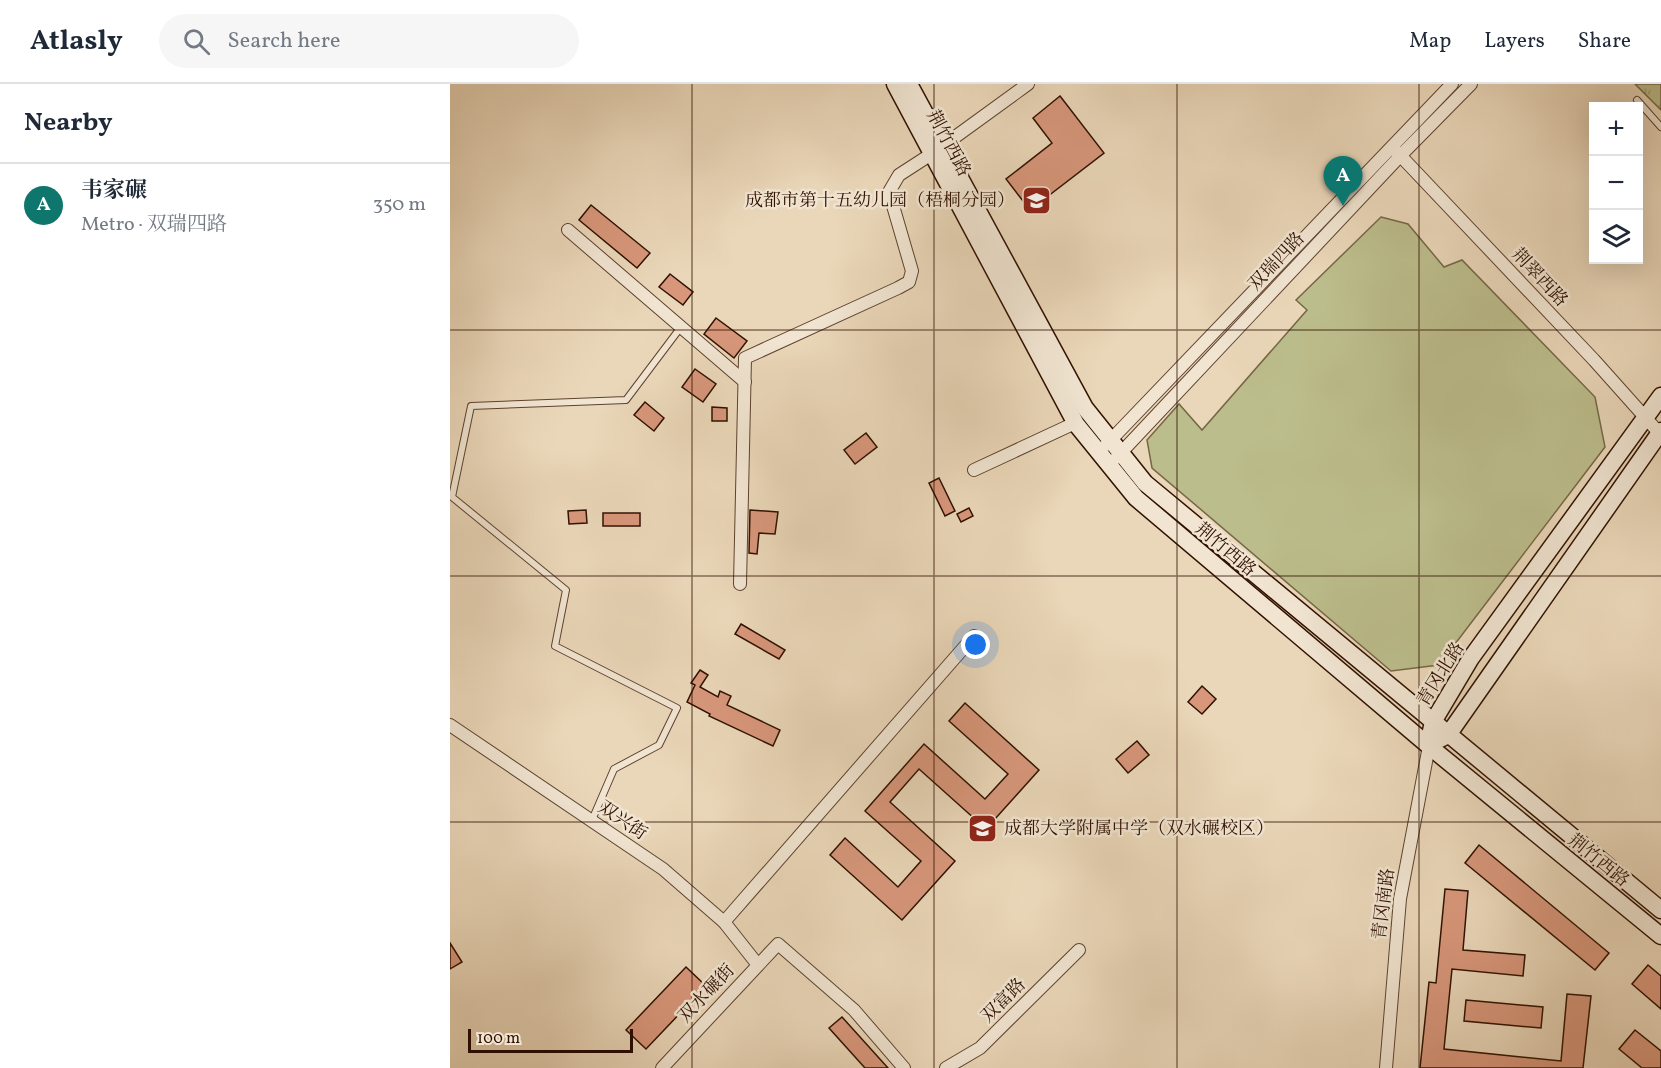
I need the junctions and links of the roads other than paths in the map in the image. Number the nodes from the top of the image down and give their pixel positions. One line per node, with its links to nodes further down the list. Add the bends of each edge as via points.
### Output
1 (895, 84): 9 (main road, 荆竹西路)
2 (909, 84): 9 (main road, 荆竹西路)
3 (1028, 84): 9 (street)
4 (1452, 84): 8 (street, 双瑞四路)
5 (1471, 84): 10 (street, 双瑞四路)
6 (1637, 100): 7 (lane)
7 (1661, 127)
8 (1391, 145): 10 (street, 荆翠西路); 18 (street, 双瑞四路)
9 (938, 150): 13 (street, via 899,175 889,192 912,271 909,282 745,358); 16 (main road, 荆竹西路); 18 (main road, 荆竹西路, via 1085,408)
10 (1401, 155): 15 (street, 荆翠西路); 18 (street, 双瑞四路)
11 (568, 230): 12 (street)
12 (681, 327): 13 (street); 27 (lane, via 627,400 471,406 452,497 566,590 555,646 677,708 659,745 614,769)
13 (745, 382): 21 (street)
14 (1661, 396): 15 (main road, 青冈北路)
15 (1646, 417): 17 (street, 荆翠西路); 23 (main road, 青冈北路, via 1471,658)
16 (1075, 423): 19 (main road, 荆竹西路); 20 (street)
17 (1660, 433): 25 (main road)
18 (1116, 446): 19 (street, 双瑞四路); 23 (main road, 荆竹西路, via 1145,483)
19 (1104, 459): 26 (main road, 荆竹西路, via 1136,498)
20 (974, 470)
21 (740, 584)
22 (974, 636): 29 (street)
23 (1432, 722): 25 (main road, 荆竹西路); 26 (main road, 青冈北路)
24 (450, 725): 27 (street, 双兴街)
25 (1448, 735): 26 (main road); 28 (main road, 荆竹西路)
26 (1429, 746): 30 (main road, 荆竹西路); 36 (street, 青冈南路, via 1400,899)
27 (591, 821): 29 (street, 双兴街, via 663,869)
28 (1661, 910)
29 (724, 922): 32 (street, 双兴街)
30 (1661, 936)
31 (1079, 950): 35 (street, 双富路, via 980,1048)
32 (758, 964): 33 (street, 双水碾街); 34 (street, 双水碾街, via 778,944 854,1010)
33 (662, 1068)
34 (904, 1068)
35 (946, 1068)
36 (1386, 1068)

